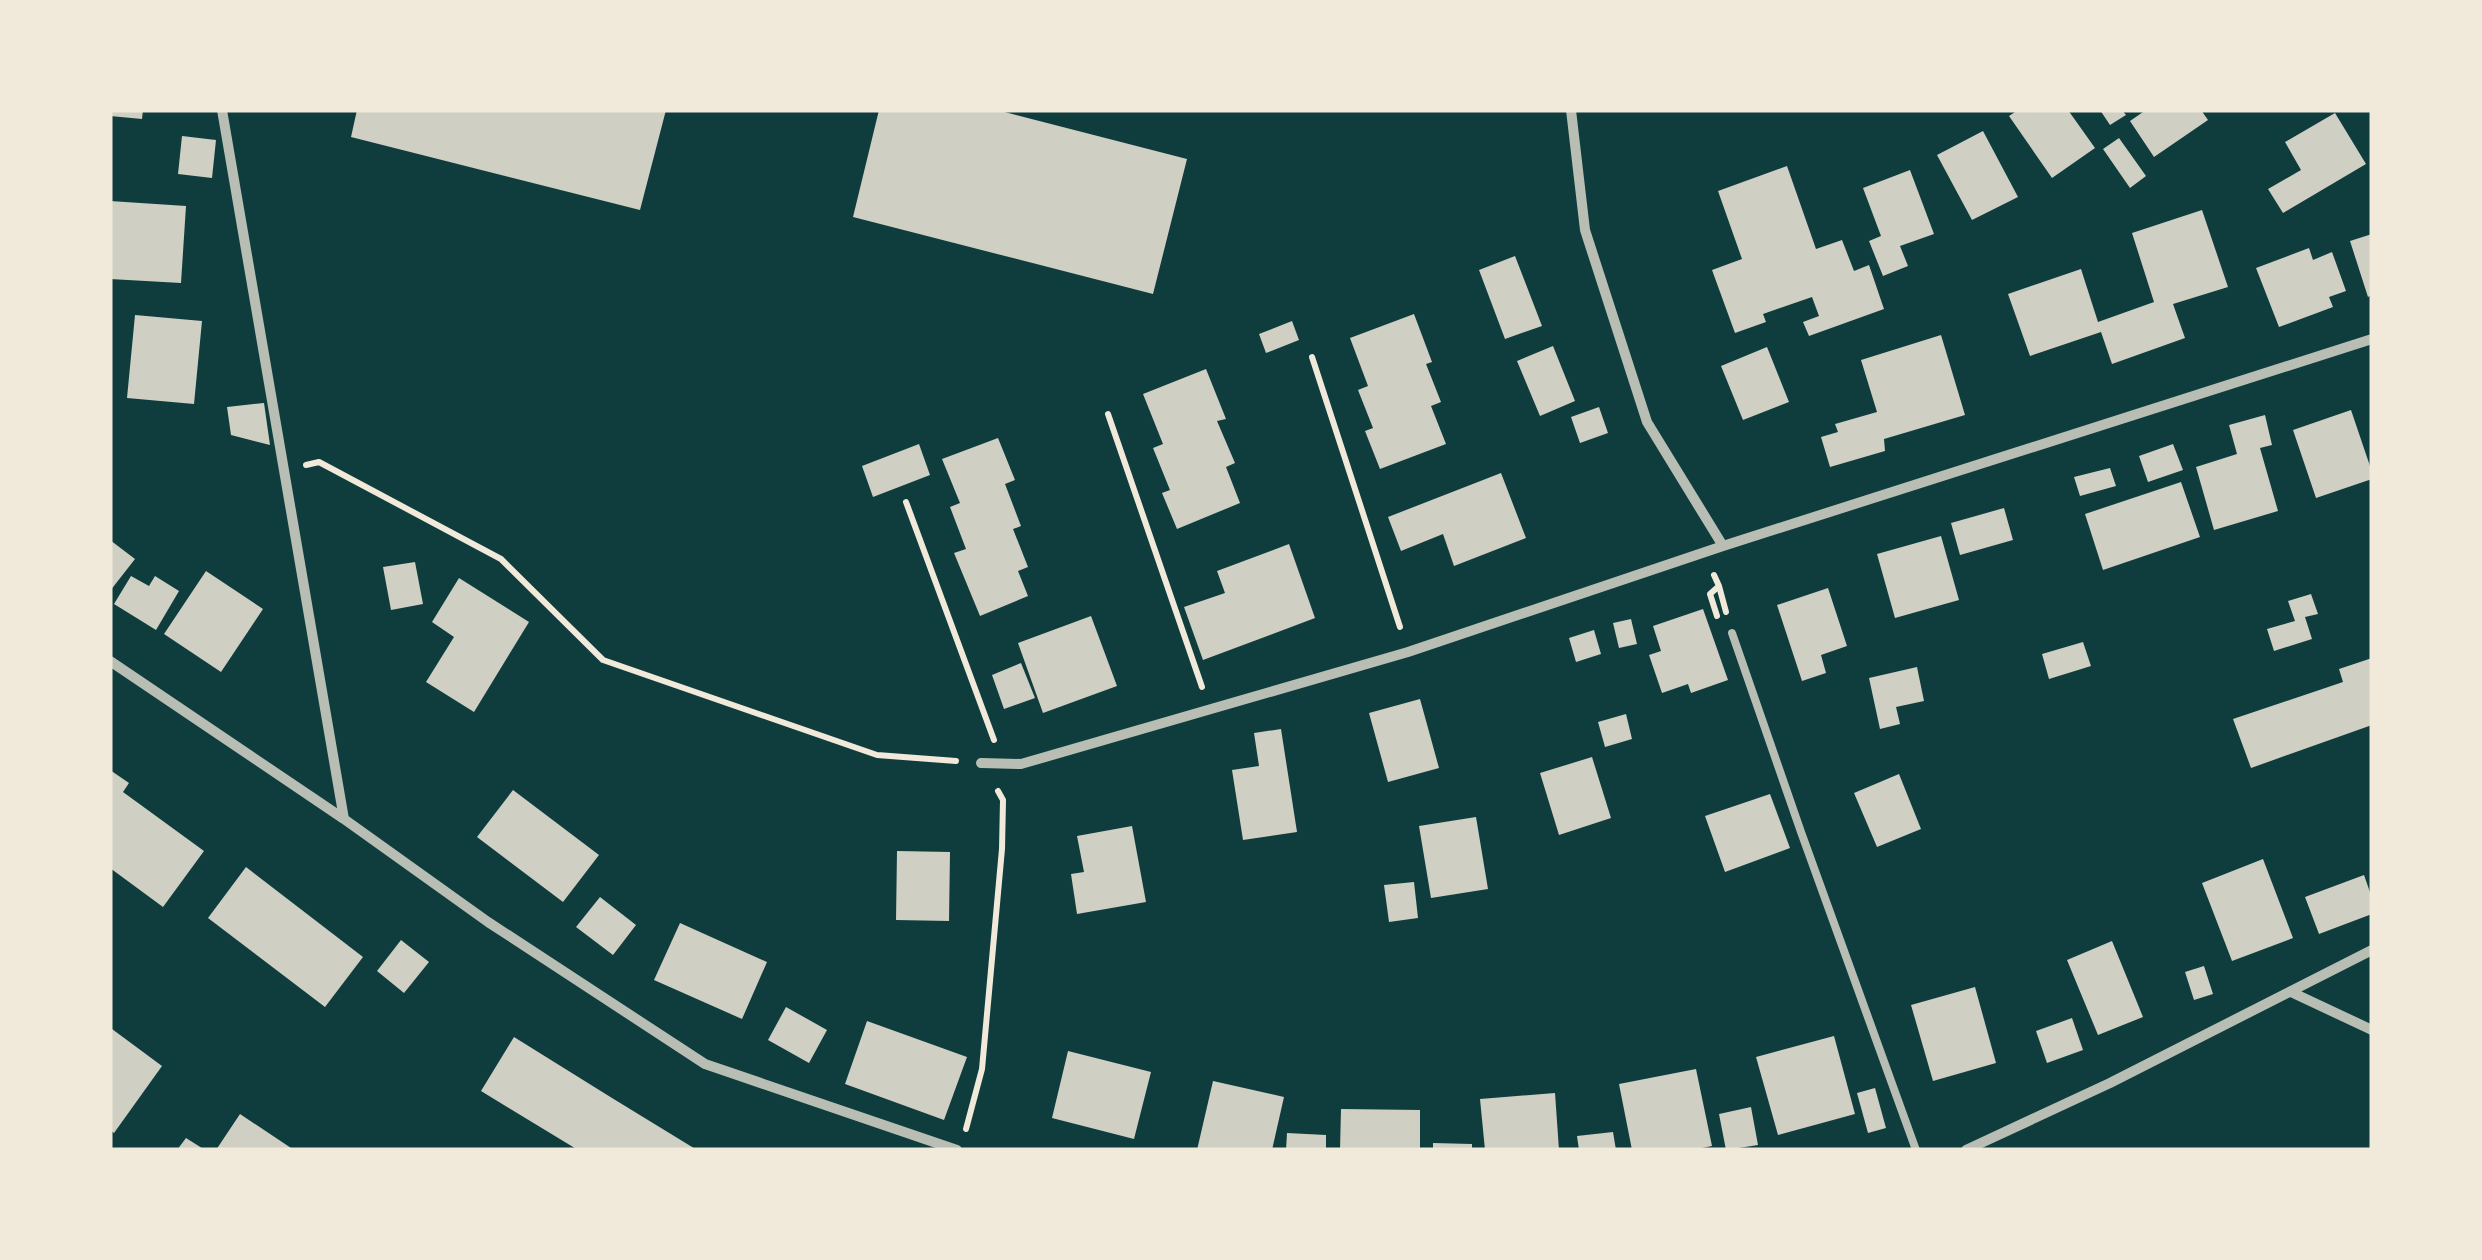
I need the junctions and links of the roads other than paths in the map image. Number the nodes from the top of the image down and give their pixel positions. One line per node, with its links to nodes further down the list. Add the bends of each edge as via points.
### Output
1 (222, 110): 8 (street)
2 (1570, 110): 4 (street, via 1585,230 1647,422)
3 (2372, 339): 4 (street)
4 (1723, 546): 7 (street, via 1408,652 1021,764)
5 (1732, 632): 13 (lane)
6 (110, 661): 8 (street)
7 (981, 763)
8 (344, 819): 12 (street, via 705,1064)
9 (2372, 950): 10 (street)
10 (2291, 992): 11 (street); 14 (street)
11 (2372, 1030)
12 (957, 1150)
13 (1916, 1150)
14 (1966, 1150)

